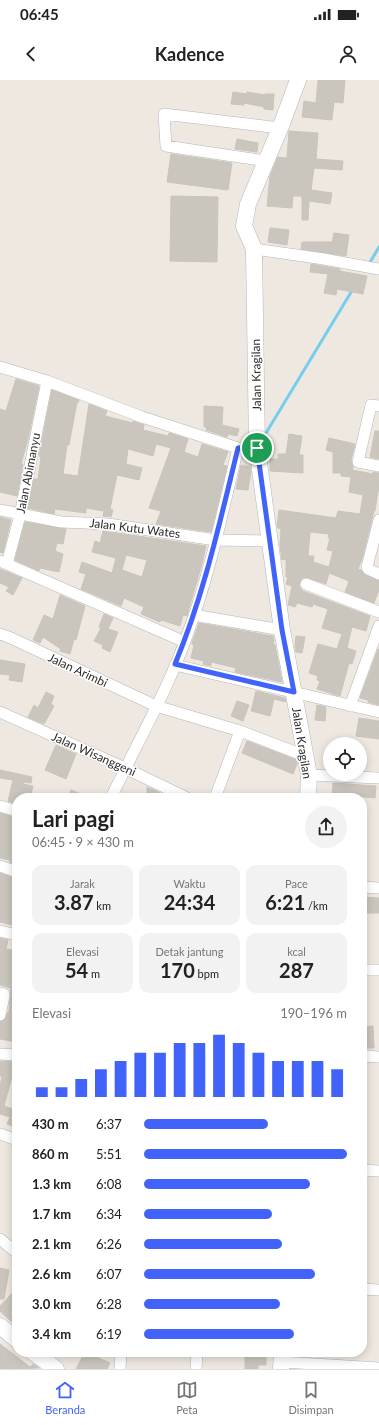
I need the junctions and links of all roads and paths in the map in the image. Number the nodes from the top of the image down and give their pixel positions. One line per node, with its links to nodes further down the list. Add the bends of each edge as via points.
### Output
1 (298, 80): 2 (street, Jalan Kragilan)
2 (280, 128): 3 (street, Jalan Kragilan); 3 (street, via 164,114 166,146)
3 (266, 161): 4 (street, Jalan Kragilan, via 250,196 245,215 244,226)
4 (254, 249): 5 (street); 10 (street, Jalan Kragilan)
5 (379, 269)
6 (0, 367): 7 (street)
7 (46, 381): 9 (street, via 142,417); 13 (street, Jalan Abimanyu)
8 (379, 406): 11 (street, via 371,405 358,462)
9 (238, 448): 10 (street); 15 (street)
10 (257, 448): 16 (street, Jalan Kragilan)
11 (379, 466)
12 (0, 510): 13 (street, Jalan Kutu Wates)
13 (20, 515): 15 (street, Jalan Kutu Wates, via 60,522 132,526); 17 (street, Jalan Abimanyu)
14 (379, 520): 18 (street, via 367,567)
15 (216, 540): 16 (street, Jalan Kutu Wates); 25 (street)
16 (270, 541): 23 (street, Jalan Kragilan)
17 (3, 563): 25 (street)
18 (379, 574)
19 (306, 584): 20 (street)
20 (379, 612)
21 (199, 616): 23 (street)
22 (379, 626): 29 (street)
23 (282, 630): 27 (street, Jalan Kragilan)
24 (0, 634): 28 (street, Jalan Arimbi)
25 (184, 642): 26 (street)
26 (175, 664): 27 (street); 28 (street)
27 (294, 692): 29 (street); 33 (street, Jalan Kragilan)
28 (156, 706): 32 (street, Jalan Arimbi); 34 (street)
29 (350, 706): 31 (street)
30 (0, 712): 34 (street, Jalan Wisanggeni)
31 (379, 712)
32 (240, 732): 33 (street, Jalan Arimbi); 39 (street)
33 (305, 756): 35 (street, Jalan Kragilan)
34 (125, 768): 37 (street); 38 (street, Jalan Wisanggeni)
35 (309, 775): 36 (street); 40 (street, Jalan Kragilan)
36 (379, 778)
37 (113, 793)
38 (177, 793)
39 (217, 793)
40 (308, 793)
41 (0, 806): 42 (street)
42 (12, 810)
43 (0, 866): 44 (street)
44 (12, 870)
45 (367, 887): 46 (street)
46 (379, 888)
47 (0, 931): 48 (street)
48 (12, 934)
49 (367, 970): 50 (street)
50 (379, 970)
51 (0, 993): 52 (street, via 4,994)
52 (0, 1015)
53 (0, 1054): 54 (street)
54 (12, 1055)
55 (367, 1056): 56 (street)
56 (379, 1056)
57 (0, 1134): 58 (street)
58 (12, 1138)
59 (367, 1170): 60 (street)
60 (379, 1171)
61 (0, 1238): 62 (street)
62 (12, 1249)
63 (367, 1289): 64 (street)
64 (379, 1290)
65 (0, 1326): 66 (street)
66 (12, 1336)
67 (42, 1357): 72 (street)
68 (121, 1357): 73 (street)
69 (197, 1357): 74 (street)
70 (282, 1361): 71 (street)
71 (379, 1368)
72 (56, 1369)
73 (120, 1369)
74 (196, 1369)

